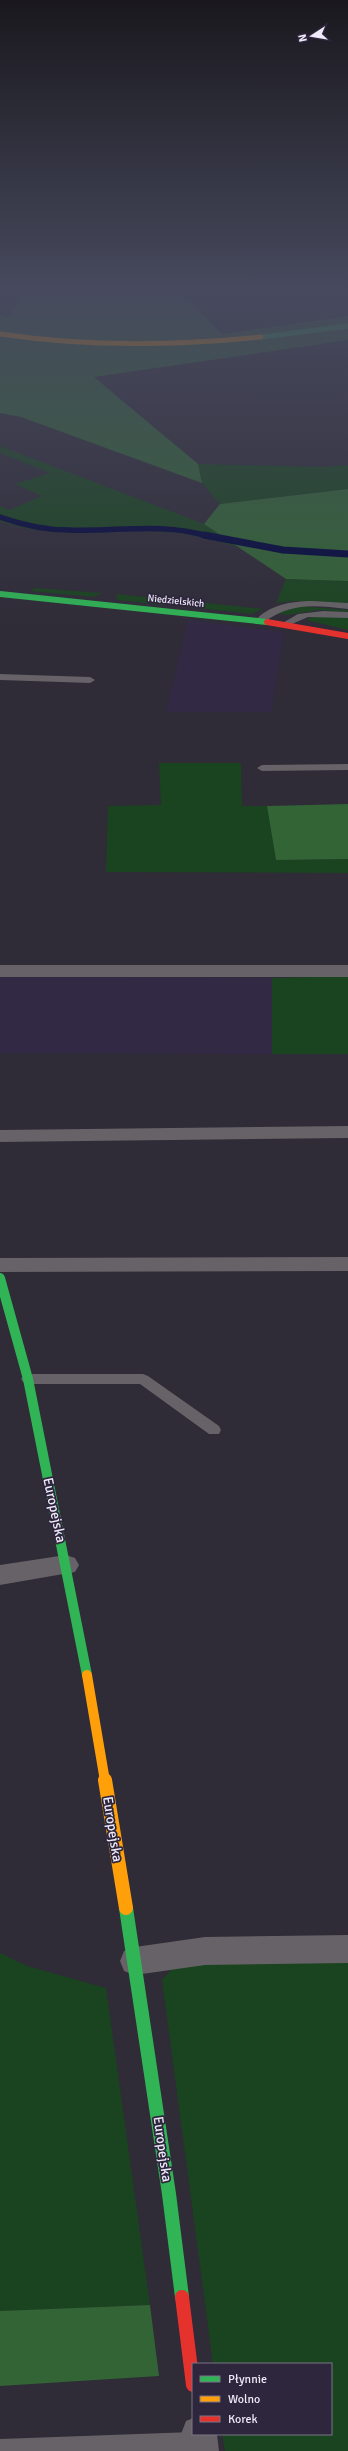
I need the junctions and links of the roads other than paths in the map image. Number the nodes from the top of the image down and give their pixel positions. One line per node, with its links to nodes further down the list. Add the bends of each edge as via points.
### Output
1 (0, 594): 4 (street, Niedzielskich)
2 (348, 606): 4 (lane, via 292,604 274,609)
3 (348, 615): 5 (lane, via 300,615)
4 (259, 621): 5 (street, Niedzielskich)
5 (286, 624): 6 (street, Niedzielskich)
6 (348, 636)
7 (0, 677): 8 (lane)
8 (90, 680)
9 (348, 767): 10 (lane)
10 (262, 768)
11 (0, 970): 12 (street)
12 (348, 971)
13 (348, 1132): 14 (street)
14 (0, 1136)
15 (348, 1264): 16 (street)
16 (0, 1265)
17 (0, 1278): 18 (street, Europejska)
18 (28, 1379): 19 (lane, via 143,1380); 20 (street, Europejska)
19 (214, 1430)
20 (66, 1565): 21 (street); 23 (street, Europejska, via 92,1702)
21 (0, 1575)
22 (348, 1949): 23 (street, via 205,1951)
23 (135, 1961): 24 (street, Europejska, via 170,2194)
24 (192, 2377)
25 (200, 2443): 26 (lane)
26 (0, 2450)

